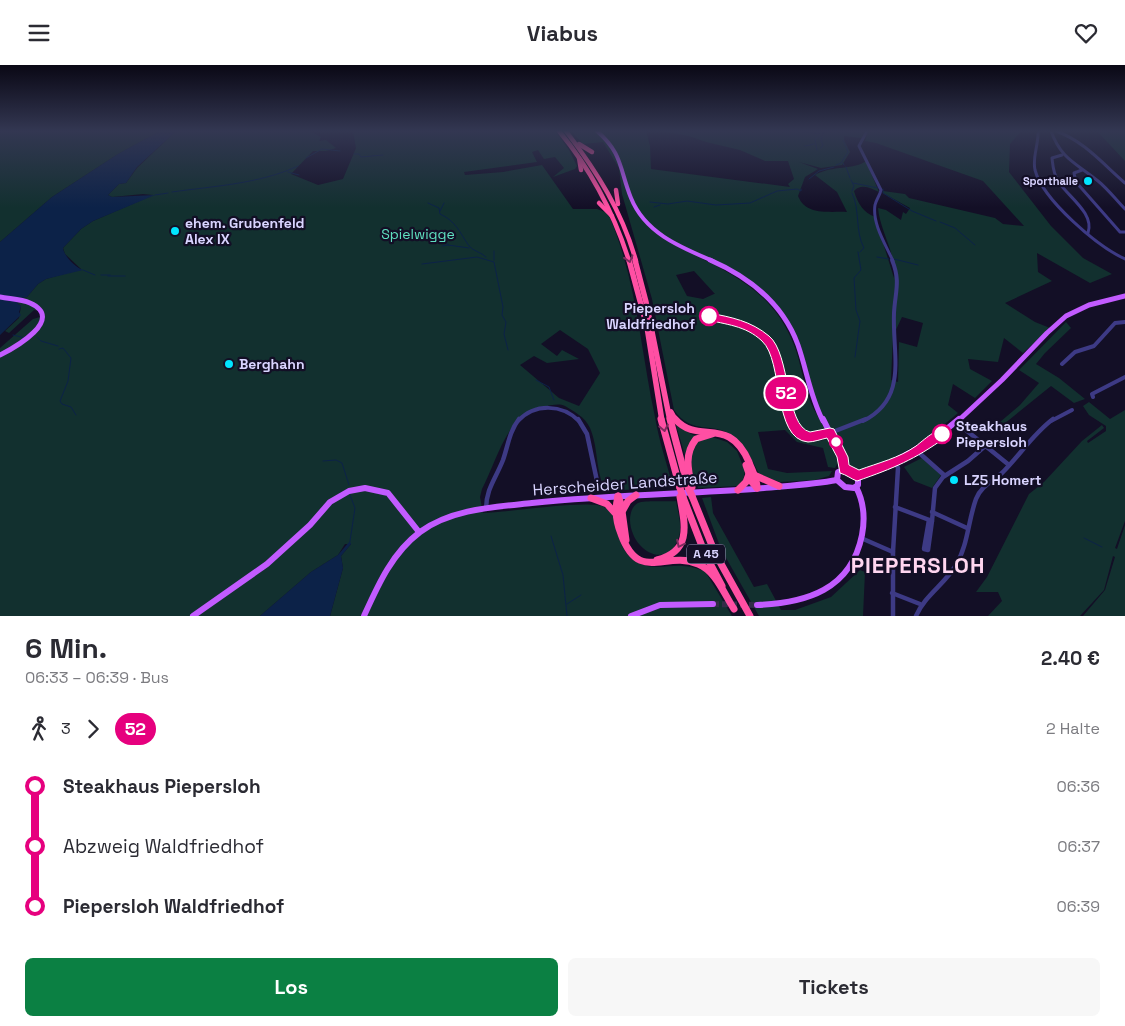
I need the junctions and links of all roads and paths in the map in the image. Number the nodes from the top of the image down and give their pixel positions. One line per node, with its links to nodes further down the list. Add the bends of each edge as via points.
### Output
1 (578, 157): 10 (highway)
2 (579, 157): 17 (highway, via 602,191)
3 (585, 157): 16 (highway, A 45)
4 (619, 157): 31 (main road, via 630,198 644,221 673,242 745,278 776,307 794,336 811,395)
5 (864, 157): 31 (street, via 881,190 875,206 876,219 898,282 894,311 893,388 885,406 870,419)
6 (1035, 157): 19 (street, via 1038,177 1055,201)
7 (1053, 157): 19 (street, via 1053,167 1068,197 1088,217)
8 (1064, 157): 11 (street)
9 (1095, 157): 12 (street)
10 (581, 170)
11 (1082, 170): 15 (street, via 1099,182); 18 (street, via 1074,173 1076,182 1120,232)
12 (1125, 183)
13 (616, 190): 16 (highway)
14 (599, 203): 17 (highway)
15 (1125, 209)
16 (619, 214): 27 (highway, A 45, via 640,271)
17 (616, 222): 50 (highway, one-way to 50, bridge, via 647,329 667,443 679,486)
18 (1125, 232)
19 (1088, 233): 20 (street, via 1112,254)
20 (1125, 259)
21 (0, 297): 24 (main road, via 38,307 41,311 41,321 29,337)
22 (1125, 297): 30 (main road, via 1085,307 1062,320)
23 (1125, 322): 25 (street, via 1115,323 1094,346 1075,352)
24 (0, 355)
25 (1062, 364)
26 (1125, 377): 28 (street, via 1092,394)
27 (665, 393): 37 (highway, via 678,423 734,440 745,453); 42 (highway, A 45, via 674,441)
28 (1093, 397)
29 (1072, 410): 35 (street, via 1038,431)
30 (956, 421): 32 (street); 33 (main road)
31 (830, 433): 36 (main road)
32 (985, 446): 35 (street); 38 (street, via 966,463)
33 (917, 451): 34 (main road); 38 (street)
34 (896, 463): 39 (main road); 51 (street)
35 (1008, 465): 56 (street, via 980,491)
36 (844, 469): 39 (main road); 40 (main road, via 838,472)
37 (752, 474): 42 (highway, via 732,442 720,436 705,435 696,439 688,451); 43 (highway); 45 (highway); 46 (highway)
38 (944, 475): 53 (street, via 935,488)
39 (857, 476): 44 (main road, via 859,483)
40 (838, 480): 43 (main road, Herscheider Landstraße); 44 (main road, via 845,487)
41 (597, 481): 52 (street, via 581,422 569,412 557,408 537,409 515,425 503,461 486,492)
42 (690, 487): 50 (highway, A 45, bridge)
43 (779, 487): 45 (main road, Herscheider Landstraße)
44 (856, 487): 58 (main road, via 863,507)
45 (757, 488): 46 (main road, Herscheider Landstraße)
46 (738, 490): 47 (main road, Herscheider Landstraße)
47 (636, 495): 48 (main road, Herscheider Landstraße); 54 (highway)
48 (618, 496): 49 (main road, Herscheider Landstraße); 54 (highway)
49 (590, 498): 52 (main road, Herscheider Landstraße); 54 (highway)
50 (688, 498): 54 (highway, one-way to 54, via 684,538 678,551 664,559 645,558 631,548); 64 (highway, A 45, via 705,554); 68 (highway, A 45)
51 (896, 507): 55 (street); 59 (street)
52 (486, 509): 57 (main road, Herscheider Landstraße, via 451,516)
53 (932, 512): 55 (street); 56 (street)
54 (619, 513): 64 (highway, via 623,541 633,555 653,564 685,560 698,563 712,576)
55 (930, 520): 55 (street, via 933,521 928,550 924,549)
56 (967, 528): 62 (street, via 966,543 955,567)
57 (419, 532): 65 (main road, via 388,493 365,488 349,491 330,502 267,564); 66 (main road, Herscheider Landstraße, via 391,562)
58 (862, 537): 59 (street); 63 (main road, via 851,564 823,592 790,603)
59 (893, 552): 60 (street)
60 (892, 593): 62 (street); 69 (street)
61 (713, 604): 67 (main road, via 661,604)
62 (920, 604): 70 (street)
63 (757, 605)
64 (736, 613)
65 (193, 616)
66 (364, 616)
67 (631, 616)
68 (750, 616)
69 (892, 616)
70 (916, 616)

